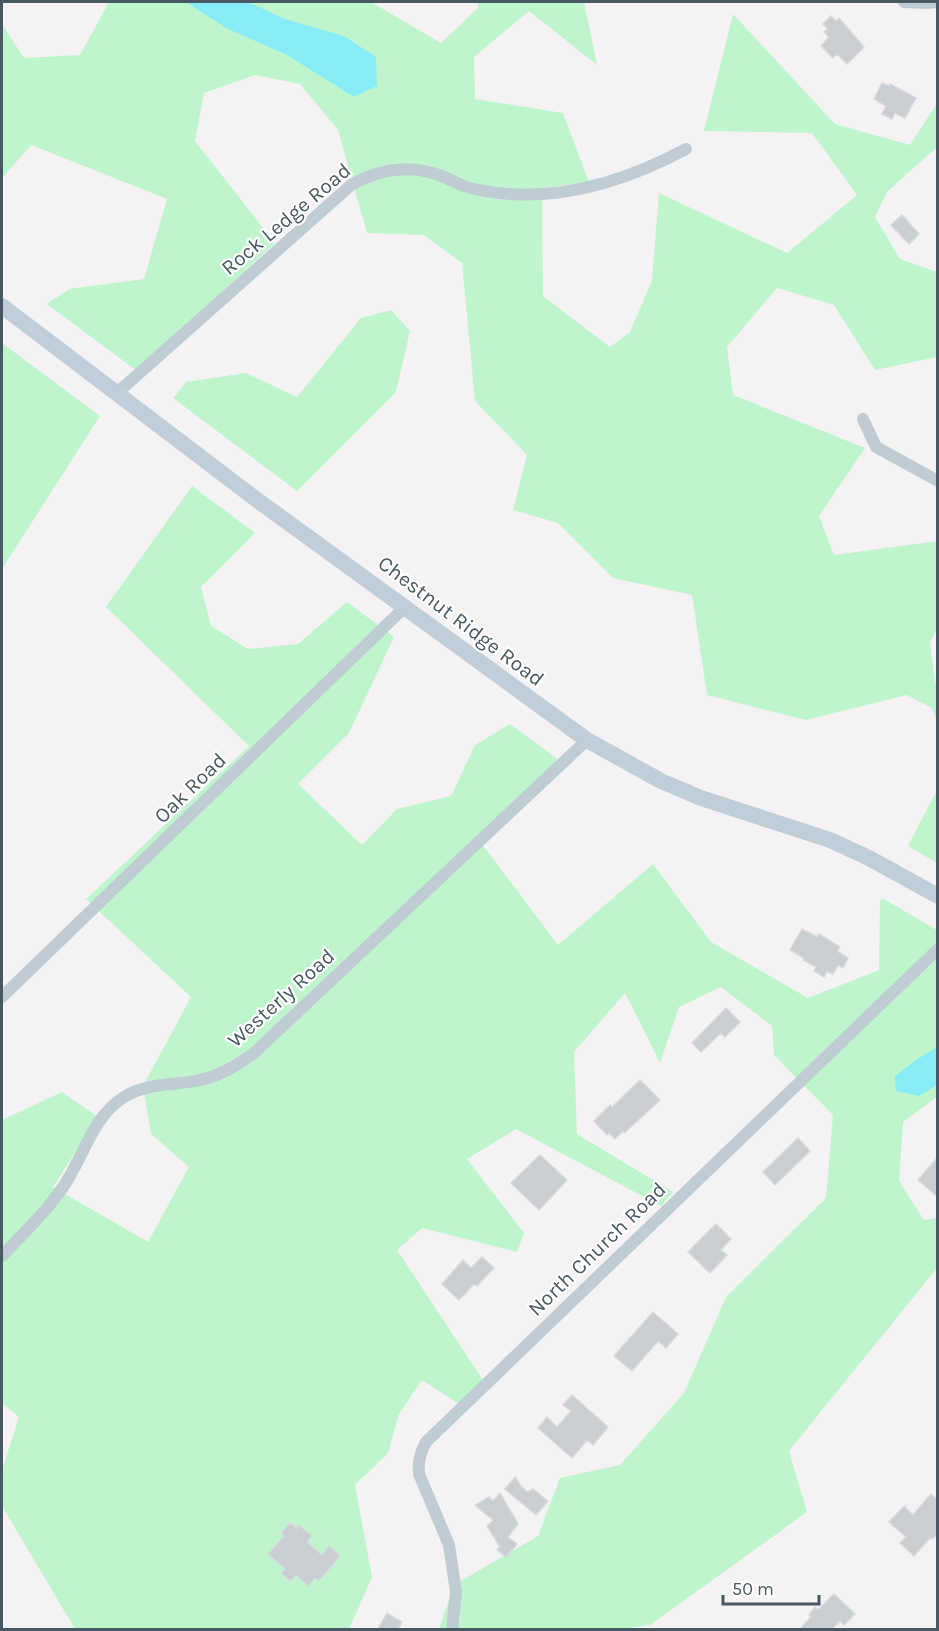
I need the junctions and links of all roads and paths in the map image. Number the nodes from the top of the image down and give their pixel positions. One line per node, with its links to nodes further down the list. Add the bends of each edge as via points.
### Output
1 (904, 2): 2 (street)
2 (937, 2)
3 (686, 149): 5 (street, Rock Ledge Road, via 630,176 540,193 489,192 439,175 399,168 365,176)
4 (2, 306): 5 (main road, Chestnut Ridge Road)
5 (117, 393): 8 (main road, Chestnut Ridge Road)
6 (863, 419): 7 (street, via 876,447)
7 (938, 481)
8 (405, 607): 9 (main road, Chestnut Ridge Road); 12 (street, Oak Road)
9 (587, 740): 10 (main road, Chestnut Ridge Road, via 701,798 830,840); 13 (street, Westerly Road, via 253,1054 199,1080 141,1088 110,1107 64,1186)
10 (938, 896)
11 (938, 949): 14 (street, North Church Road, via 426,1442 420,1453 419,1474 449,1545 456,1592)
12 (2, 997)
13 (2, 1256)
14 (452, 1629)

